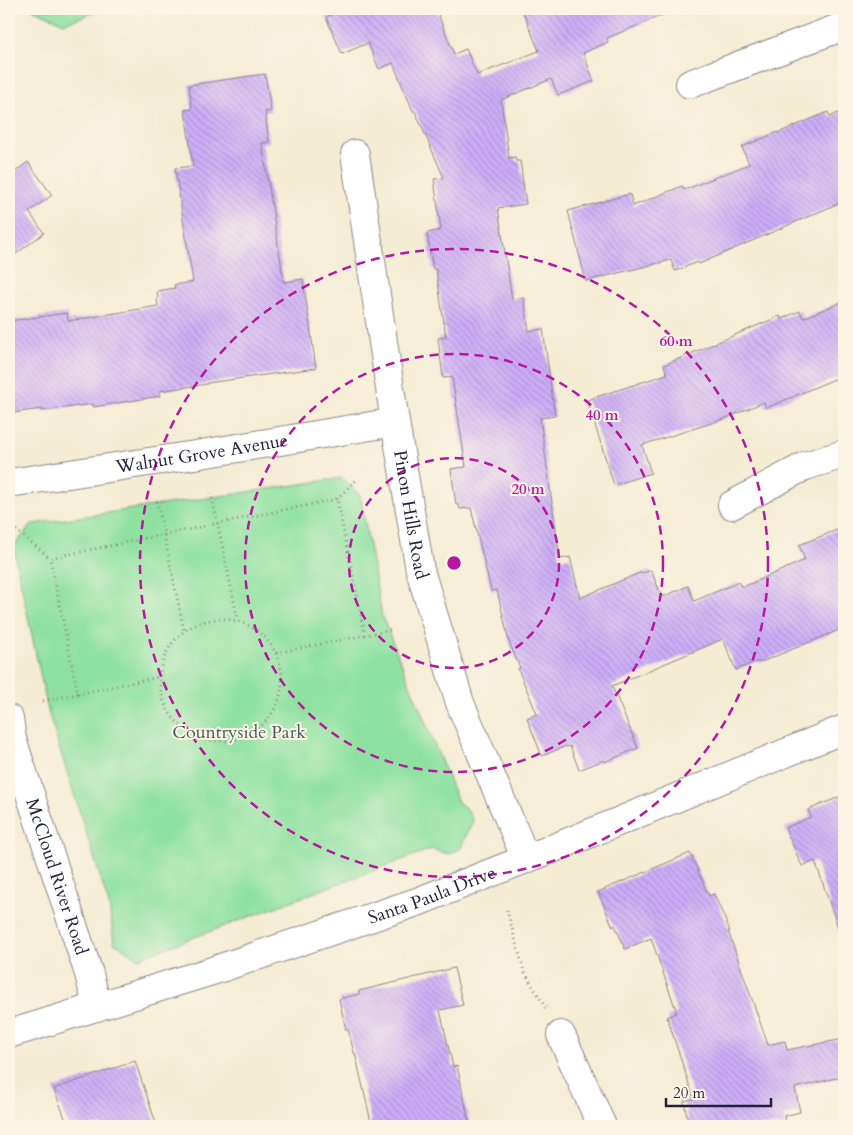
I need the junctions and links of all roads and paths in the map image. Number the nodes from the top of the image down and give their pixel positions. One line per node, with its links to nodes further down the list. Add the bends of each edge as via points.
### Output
1 (844, 26): 2 (street)
2 (690, 84)
3 (355, 154): 4 (street, Pinon Hills Road)
4 (394, 422): 7 (street, Walnut Grove Avenue); 26 (street, Pinon Hills Road, via 420,570 460,703)
5 (844, 454): 11 (street, via 805,466)
6 (358, 479): 9 (path)
7 (9, 483)
8 (211, 493): 12 (path)
9 (337, 499): 12 (path); 19 (path)
10 (157, 502): 14 (path)
11 (732, 505)
12 (218, 524): 14 (path); 16 (path)
13 (12, 527): 15 (path)
14 (163, 535): 15 (path); 17 (path)
15 (50, 558): 22 (path)
16 (238, 620): 17 (path, via 210,619); 20 (path, via 254,627)
17 (184, 630): 21 (path, via 171,642 162,659)
18 (391, 630): 19 (path)
19 (365, 635): 20 (path)
20 (276, 653): 21 (path, via 282,671 282,689 276,707 266,722 251,734 234,740 215,741 197,737 181,727 161,696)
21 (159, 677): 22 (path)
22 (78, 694): 23 (path)
23 (43, 701)
24 (9, 719): 28 (street, McCloud River Road, via 12,739)
25 (844, 729): 26 (street, Santa Paula Drive)
26 (526, 859): 28 (street, Santa Paula Drive, via 417,902)
27 (507, 910): 30 (path, via 524,971)
28 (98, 1006): 29 (street, Santa Paula Drive)
29 (9, 1034)
30 (561, 1035): 31 (street)
31 (602, 1126)

